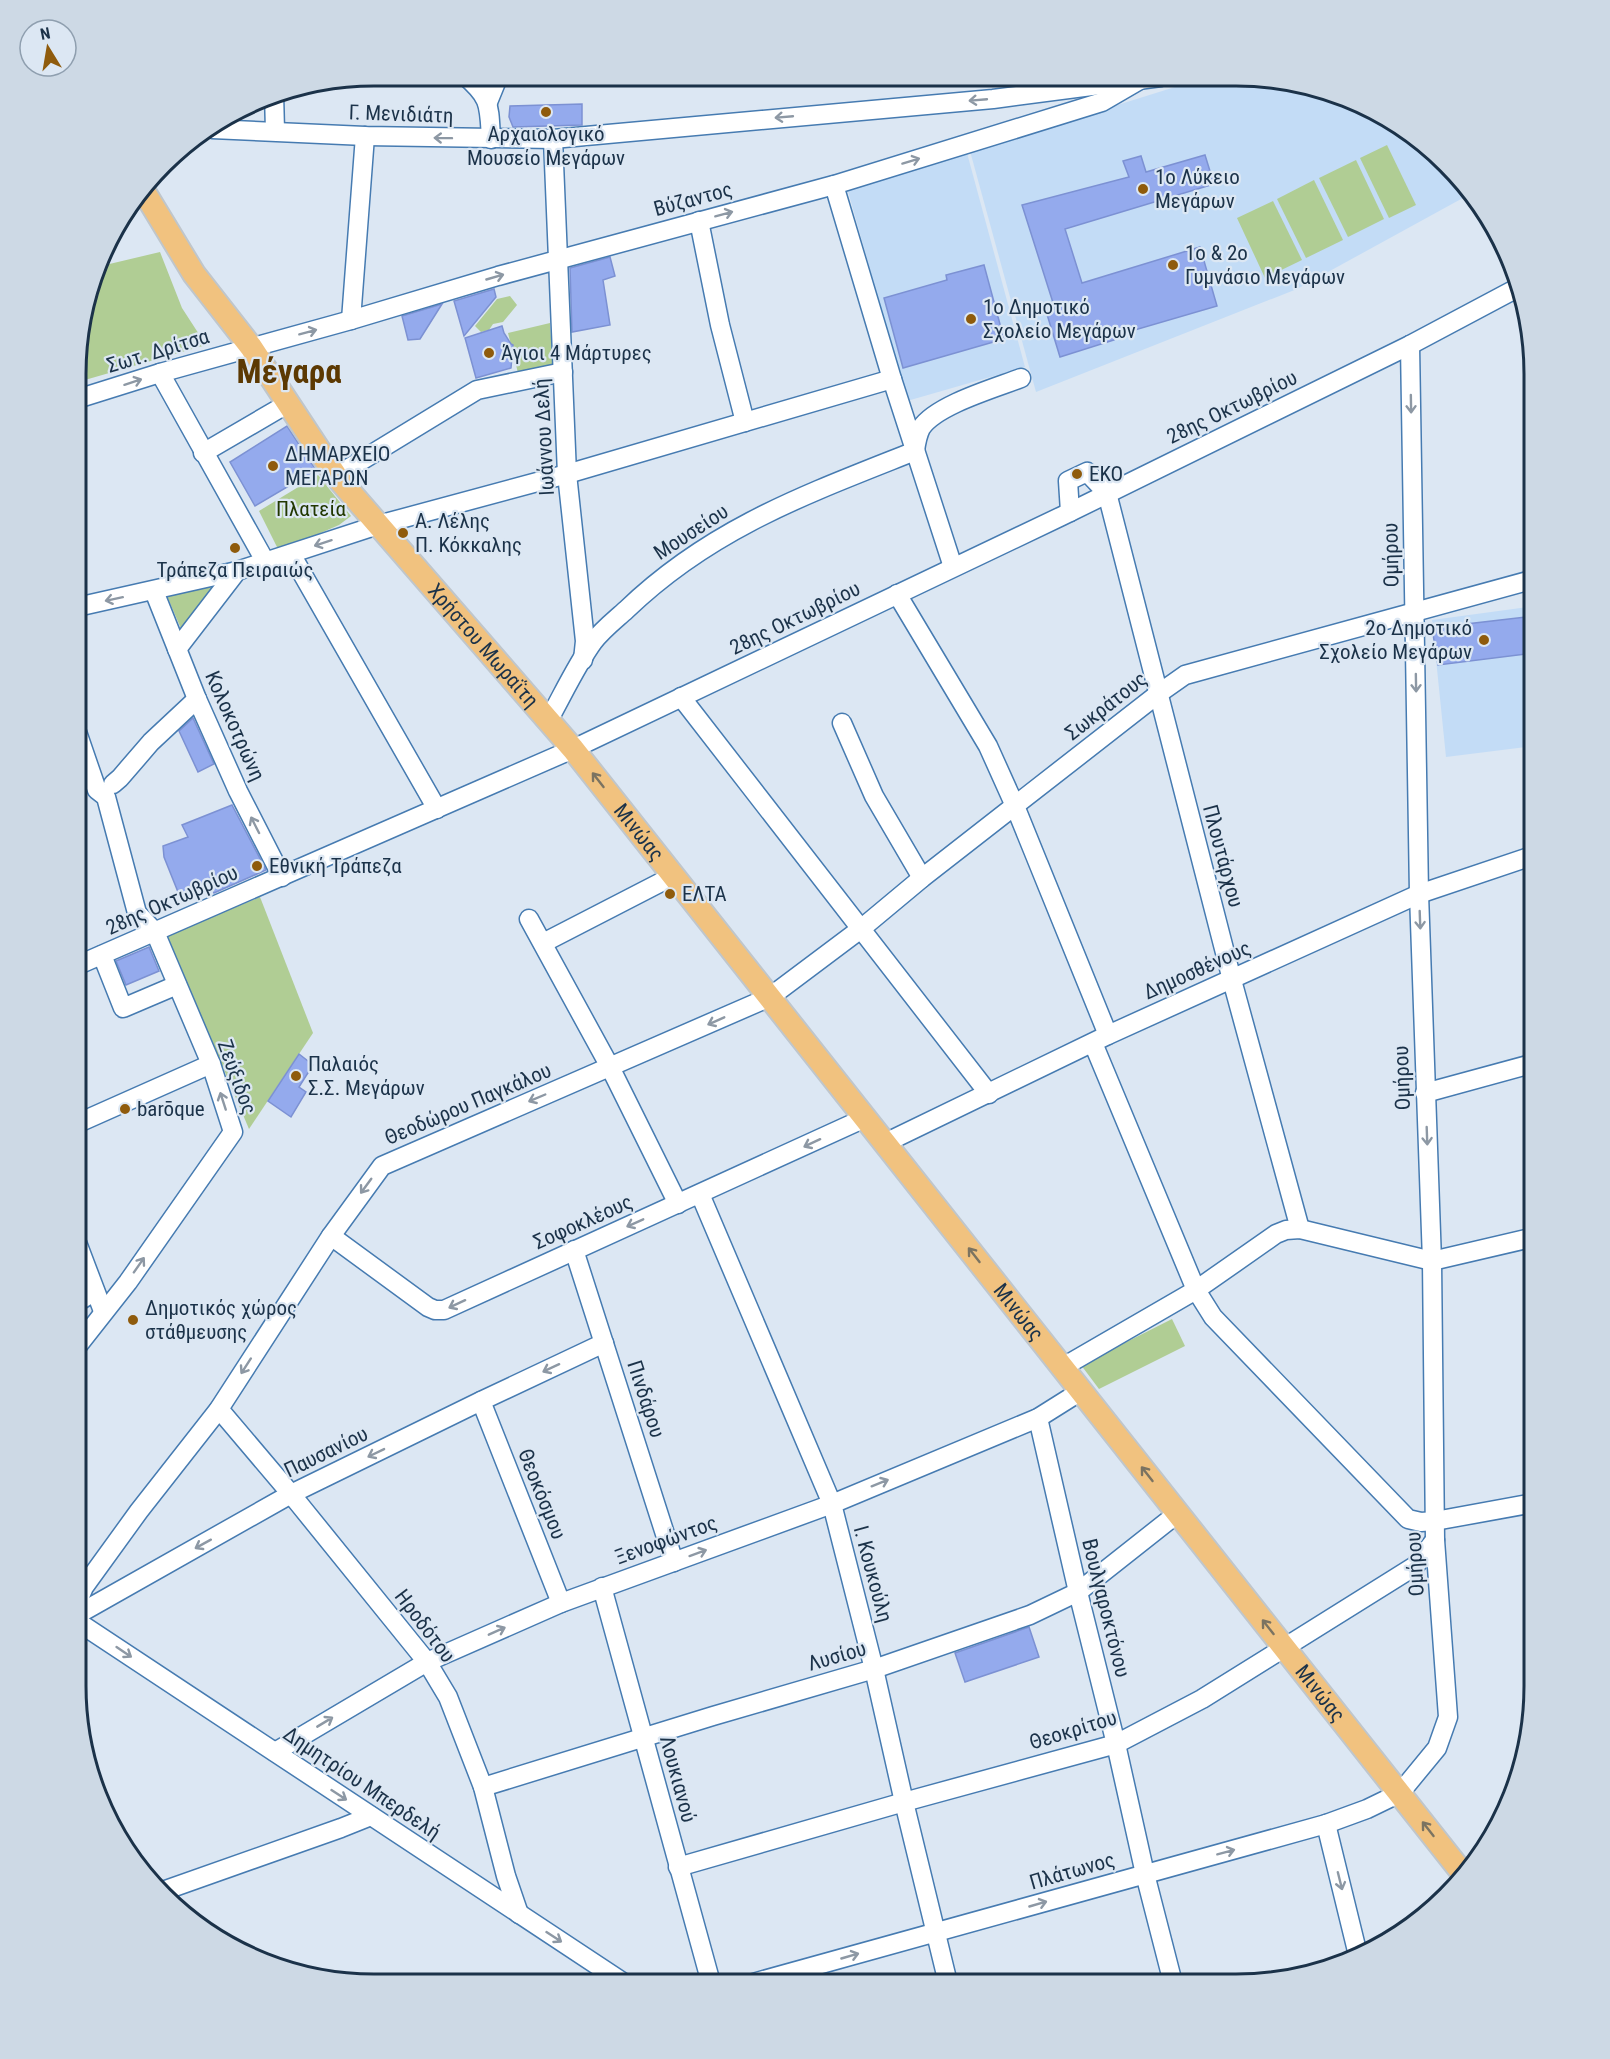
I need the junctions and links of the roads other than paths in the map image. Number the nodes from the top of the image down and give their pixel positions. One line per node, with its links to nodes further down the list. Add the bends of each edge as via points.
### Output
1 (477, 86): 5 (street)
2 (495, 86): 5 (street)
3 (1090, 86): 11 (street, Γ. Μενιδιάτη, one-way to 11, via 993,99)
4 (1131, 86): 12 (street, Βύζαντος, one-way to 4, via 1102,102)
5 (488, 102): 10 (street)
6 (274, 103): 8 (street)
7 (221, 129): 8 (street, Γ. Μενιδιάτη)
8 (275, 131): 9 (street, Γ. Μενιδιάτη)
9 (365, 136): 10 (street, Γ. Μενιδιάτη, one-way to 9); 17 (street)
10 (491, 139): 11 (street, Γ. Μενιδιάτη)
11 (553, 139): 15 (street, Ιωάννου Δελή)
12 (834, 185): 14 (street, Βύζαντος, one-way to 12); 23 (street)
13 (147, 196): 19 (main road, Χρήστου Μωραΐτη, via 200,283)
14 (699, 221): 15 (street, Βύζαντος); 26 (street)
15 (559, 259): 17 (street, Βύζαντος, one-way to 15); 20 (street, Ιωάννου Δελή)
16 (1512, 291): 18 (street, 28ης Οκτωβρίου)
17 (351, 320): 19 (street, Βύζαντος, one-way to 17)
18 (1410, 345): 31 (street, 28ης Οκτωβρίου); 42 (street, Ομήρου, one-way to 42)
19 (251, 347): 21 (street, Σωτ. Δρίτσα); 25 (main road, Χρήστου Μωραΐτη)
20 (563, 372): 29 (street, Ιωάννου Δελή); 30 (street, via 477,390)
21 (160, 373): 24 (street, Σωτ. Δρίτσα, one-way to 21); 28 (street)
22 (1022, 378): 27 (street, via 943,409 920,429)
23 (892, 379): 26 (street); 27 (street)
24 (86, 396)
25 (287, 404): 28 (street); 30 (main road, Χρήστου Μωραΐτη)
26 (745, 422): 29 (street)
27 (915, 451): 36 (street); 44 (street, Μουσείου, via 771,511 721,537 673,569 638,599 594,641)
28 (203, 453): 35 (street)
29 (567, 474): 33 (street); 44 (street, Ιωάννου Δελή, via 585,641)
30 (336, 476): 33 (main road, Χρήστου Μωραΐτη)
31 (1102, 488): 32 (street, 28ης Οκτωβρίου); 32 (street, via 1087,472 1068,481); 45 (street, Πλουτάρχου)
32 (1069, 504): 36 (street, 28ης Οκτωβρίου)
33 (378, 525): 34 (street, one-way to 34); 48 (main road, Χρήστου Μωραΐτη)
34 (291, 554): 35 (street); 54 (street)
35 (265, 561): 37 (street)
36 (953, 567): 40 (street, 28ης Οκτωβρίου)
37 (237, 571): 39 (street); 43 (street)
38 (1524, 582): 42 (street, Σωκράτους)
39 (154, 591): 41 (street, one-way to 41); 43 (street, Κολοκοτρώνη)
40 (897, 594): 46 (street, 28ης Οκτωβρίου); 53 (street, via 979,729)
41 (86, 605)
42 (1414, 612): 45 (street, Σωκράτους, via 1185,675); 59 (street, Ομήρου, one-way to 59)
43 (177, 649): 47 (street, Κολοκοτρώνη)
44 (583, 660): 48 (street, Μουσείου)
45 (1158, 694): 53 (street, Σωκράτους); 66 (street, Πλουτάρχου)
46 (681, 697): 50 (street, 28ης Οκτωβρίου); 61 (street)
47 (197, 699): 52 (street); 57 (street, Κολοκοτρώνη, one-way to 47)
48 (548, 721): 50 (main road, Χρήστου Μωραΐτη)
49 (842, 723): 58 (street, via 873,796)
50 (573, 749): 54 (street, 28ης Οκτωβρίου); 56 (main road, Μινώας, one-way to 50)
51 (86, 758): 62 (street, Ζεύξιδος, via 97,790 106,798 137,913)
52 (113, 784)
53 (1015, 806): 58 (street, Σωκράτους); 69 (street)
54 (437, 809): 57 (street, 28ης Οκτωβρίου)
55 (1524, 859): 59 (street, Δημοσθένους)
56 (674, 876): 63 (street); 68 (main road, Μινώας)
57 (282, 877): 62 (street, 28ης Οκτωβρίου)
58 (922, 878): 61 (street, Σωκράτους)
59 (1419, 894): 66 (street, Δημοσθένους); 73 (street, Ομήρου, one-way to 73)
60 (529, 919): 63 (street)
61 (862, 928): 68 (street, Σωκράτους); 74 (street)
62 (154, 932): 64 (street, 28ης Οκτωβρίου); 67 (street, Ζεύξιδος)
63 (543, 943): 72 (street)
64 (102, 955): 65 (street, 28ης Οκτωβρίου); 67 (street, via 123,1008)
65 (86, 962)
66 (1232, 980): 69 (street, Δημοσθένους); 80 (street, Πλουτάρχου)
67 (177, 985): 70 (street, Ζεύξιδος)
68 (770, 997): 72 (street, Θεοδώρου Παγκάλου, one-way to 72); 75 (main road, Μινώας)
69 (1100, 1039): 74 (street, Δημοσθένους); 86 (street)
70 (211, 1064): 76 (street); 89 (street, Ζεύξιδος, one-way to 70, via 128,1282 233,1132)
71 (1524, 1066): 73 (street)
72 (610, 1067): 79 (street); 81 (street, Θεοδώρου Παγκάλου, one-way to 81, via 382,1166)
73 (1425, 1093): 84 (street, Ομήρου, one-way to 84)
74 (989, 1094): 77 (street, Δημοσθένους)
75 (865, 1118): 77 (main road, Μινώας); 78 (street, Σοφοκλέους, one-way to 78)
76 (86, 1120)
77 (885, 1143): 92 (main road, Μινώας, one-way to 77)
78 (700, 1194): 79 (street, Σοφοκλέους); 98 (street, Ι. Κουκούλη)
79 (678, 1204): 83 (street, Σοφοκλέους, one-way to 83)
80 (1300, 1229): 84 (street); 86 (street, via 1276,1234)
81 (331, 1236): 83 (street, Σοφοκλέους, one-way to 81, via 444,1310 435,1310); 95 (street, Θεοδώρου Παγκάλου, one-way to 95)
82 (1524, 1240): 84 (street)
83 (574, 1250): 91 (street, Πινδάρου)
84 (1432, 1261): 101 (street, Ομήρου)
85 (86, 1267): 87 (street)
86 (1196, 1290): 92 (street); 101 (street, via 1213,1317 1408,1519)
87 (95, 1291): 88 (street); 89 (street)
88 (86, 1297)
89 (103, 1311): 90 (street)
90 (86, 1334)
91 (604, 1343): 94 (street, Παυσανίου, one-way to 94); 103 (street, Πινδάρου)
92 (1062, 1367): 93 (main road, Μινώας)
93 (1081, 1391): 96 (street, Ξενοφώντος); 100 (main road, Μινώας, one-way to 93)
94 (481, 1401): 97 (street, Παυσανίου, one-way to 97); 107 (street, Θεοκόσμου)
95 (219, 1408): 97 (street, Ηροδότου); 104 (street, Θεοδώρου Παγκάλου)
96 (1038, 1418): 98 (street, Ξενοφώντος, one-way to 96); 106 (street, Βουλγαροκτόνου)
97 (291, 1494): 108 (street, Παυσανίου, one-way to 108); 111 (street, Ηροδότου)
98 (832, 1504): 103 (street, Ξενοφώντος, one-way to 98); 112 (street, Ι. Κουκούλη)
99 (1524, 1505): 101 (street)
100 (1178, 1513): 106 (street, Λυσίου); 110 (main road, Μινώας, one-way to 100)
101 (1435, 1521): 102 (street, Ομήρου)
102 (1435, 1540): 110 (street, Θεοκρίτου, via 1415,1566); 117 (street, Ομήρου, via 1448,1717 1437,1748)
103 (674, 1562): 105 (street, Ξενοφώντος)
104 (86, 1584)
105 (602, 1587): 107 (street, Ξενοφώντος); 113 (street, Λουκιανού)
106 (1078, 1592): 112 (street, Λυσίου, via 1029,1615); 114 (street, Βουλγαροκτόνου)
107 (561, 1603): 111 (street, Ξενοφώντος, one-way to 107)
108 (86, 1612)
109 (86, 1625): 115 (street, Δημητρίου Μπερδελή, one-way to 115)
110 (1284, 1648): 114 (street, Θεοκρίτου, via 1202,1699); 117 (main road, Μινώας)
111 (427, 1662): 115 (street, Ξενοφώντος, one-way to 111); 116 (street, Ηροδότου, via 448,1697)
112 (874, 1669): 113 (street, Λυσίου); 118 (street, Ι. Κουκούλη)
113 (644, 1737): 116 (street, Λυσίου); 121 (street, Λουκιανού)
114 (1116, 1744): 118 (street, Θεοκρίτου); 123 (street, Βουλγαροκτόνου)
115 (275, 1752): 119 (street, Δημητρίου Μπερδελή, one-way to 119)
116 (483, 1787): 125 (street, Ηροδότου)
117 (1400, 1793): 120 (street, Πλάτωνος); 122 (main road, Μινώας, one-way to 117)
118 (904, 1802): 121 (street, Θεοκρίτου); 126 (street, Ι. Κουκούλη)
119 (371, 1816): 124 (street); 125 (street, Δημητρίου Μπερδελή)
120 (1326, 1824): 123 (street, Πλάτωνος, one-way to 120); 127 (street, one-way to 127)
121 (678, 1867): 129 (street, Λουκιανού)
122 (1459, 1868)
123 (1145, 1874): 126 (street, Πλάτωνος, one-way to 123); 132 (street, Βουλγαροκτόνου)
124 (170, 1889)
125 (519, 1914): 128 (street, Δημητρίου Μπερδελή, one-way to 128)
126 (936, 1932): 130 (street, Πλάτωνος, one-way to 126); 131 (street, Ι. Κουκούλη)
127 (1356, 1948)
128 (610, 1974)
129 (708, 1974)
130 (785, 1974)
131 (946, 1974)
132 (1171, 1974)

